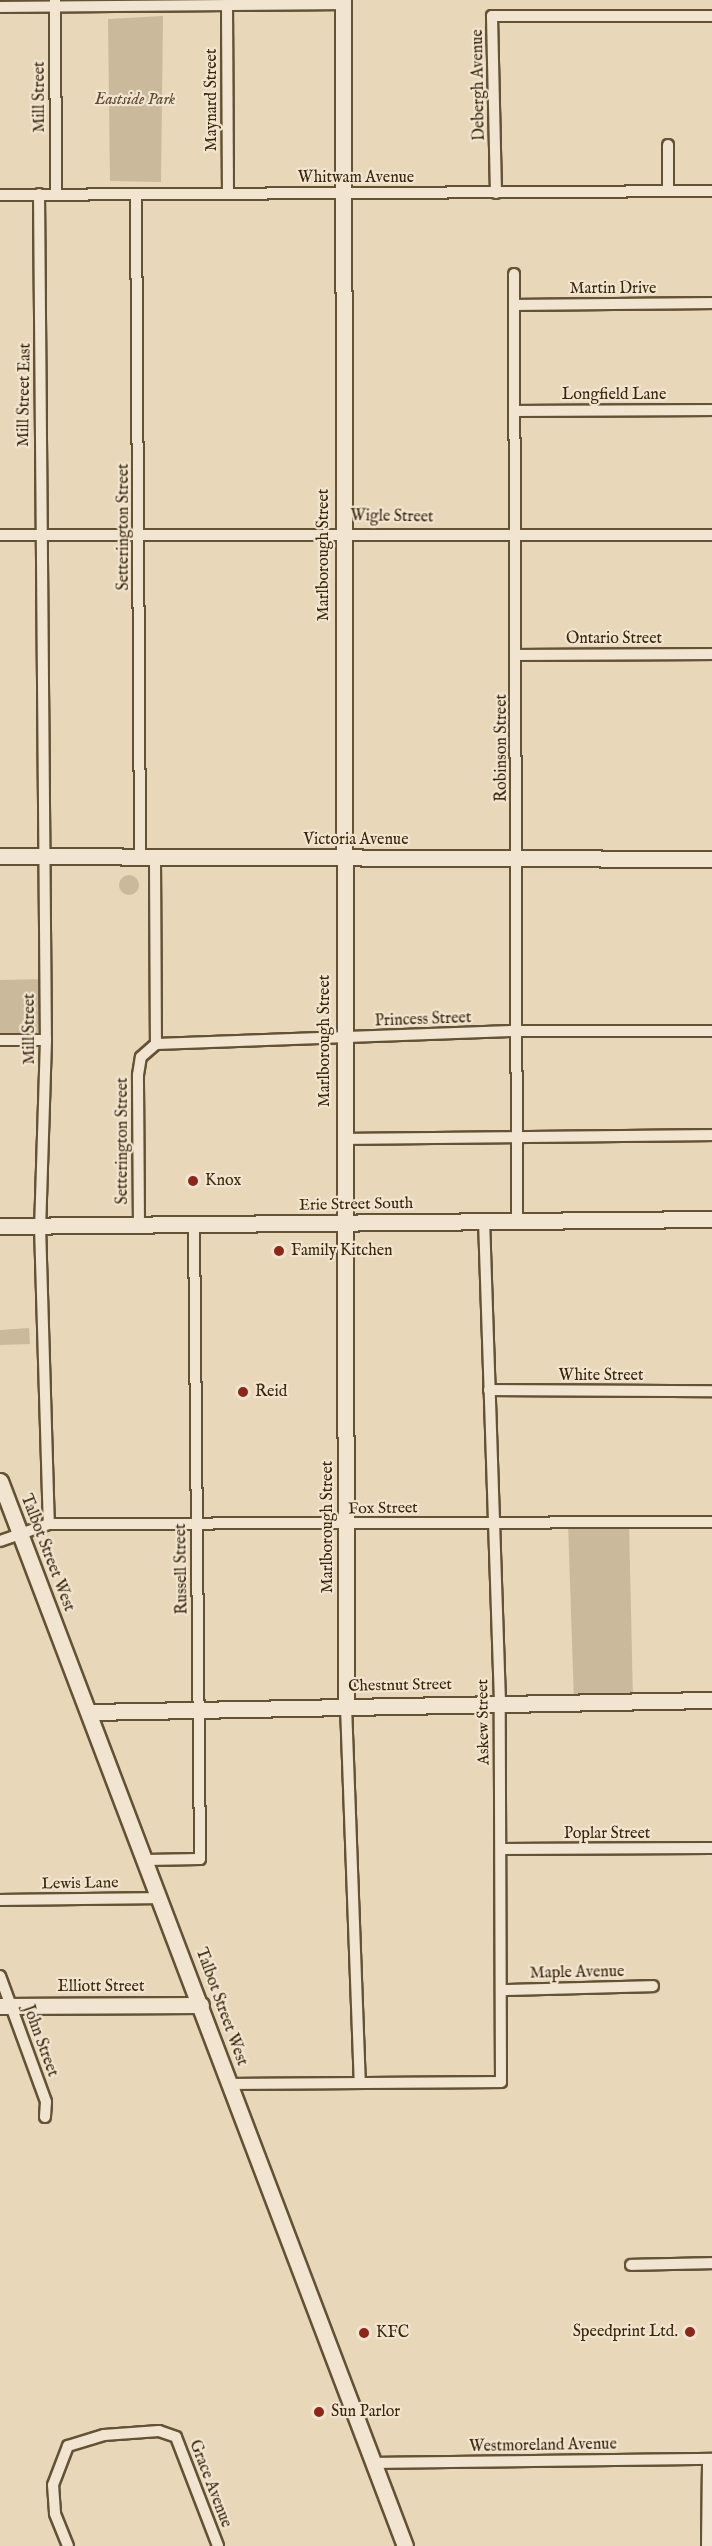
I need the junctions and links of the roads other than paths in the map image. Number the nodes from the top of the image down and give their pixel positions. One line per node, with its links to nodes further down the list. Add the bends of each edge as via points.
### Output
1 (343, 2): 3 (street); 9 (street, Marlborough Street)
2 (55, 3): 3 (street); 4 (street); 12 (street, Mill Street)
3 (227, 6): 13 (street, Maynard Street)
4 (0, 7)
5 (712, 16): 10 (street, Debergh Avenue, via 492,15)
6 (668, 145): 7 (street)
7 (668, 191): 8 (street, Whitwam Avenue); 10 (street, Whitwam Avenue)
8 (712, 191)
9 (343, 193): 10 (street, Whitwam Avenue); 13 (street, Whitwam Avenue); 21 (street, Marlborough Street)
10 (496, 193)
11 (39, 194): 12 (street, Whitwam Avenue); 14 (street, Whitwam Avenue); 22 (street, Mill Street East)
12 (56, 194): 15 (street, Whitwam Avenue)
13 (228, 194): 15 (street, Whitwam Avenue)
14 (0, 195)
15 (136, 195): 25 (street, Setterington Street)
16 (514, 274): 18 (street, Robinson Street)
17 (712, 303): 18 (street, Martin Drive)
18 (514, 305): 20 (street, Robinson Street)
19 (712, 410): 20 (street, Longfield Lane)
20 (516, 411): 23 (street, Robinson Street)
21 (341, 531): 23 (street, Wigle Street); 25 (street, Wigle Street); 31 (street, Marlborough Street)
22 (39, 534): 24 (street, Wigle Street); 25 (street, Wigle Street); 30 (street, Mill Street)
23 (516, 534): 26 (street, Wigle Street); 28 (street, Robinson Street)
24 (0, 535)
25 (139, 535): 34 (street, Setterington Street)
26 (712, 535)
27 (712, 654): 28 (street, Ontario Street)
28 (517, 655): 32 (street, Robinson Street)
29 (0, 856): 30 (street, Victoria Avenue)
30 (42, 856): 34 (street, Victoria Avenue); 39 (street, Mill Street)
31 (344, 858): 32 (street, Victoria Avenue); 34 (street, Victoria Avenue); 37 (street, Marlborough Street)
32 (518, 858): 33 (street, Victoria Avenue); 35 (street, Robinson Street)
33 (712, 859)
34 (148, 860): 40 (street, Setterington Street)
35 (518, 1031): 36 (street, Princess Street); 37 (street, Princess Street); 42 (street, Robinson Street)
36 (712, 1031)
37 (342, 1038): 40 (street, Princess Street); 43 (street, Marlborough Street)
38 (0, 1040): 39 (street)
39 (46, 1040): 50 (street, Mill Street)
40 (156, 1044): 51 (street, Setterington Street, via 141,1057)
41 (712, 1135): 42 (street)
42 (519, 1138): 43 (street); 46 (street, Robinson Street)
43 (344, 1139): 47 (street, Marlborough Street)
44 (712, 1219): 46 (street, Erie Street South)
45 (484, 1221): 46 (street, Erie Street South); 47 (street, Erie Street South); 52 (street, Askew Street)
46 (517, 1221)
47 (345, 1222): 48 (street, Erie Street South); 58 (street, Marlborough Street)
48 (194, 1225): 51 (street, Erie Street South); 59 (street, Russell Street)
49 (0, 1226): 50 (street, Erie Street South)
50 (40, 1226): 51 (street, Erie Street South); 57 (street, Mill Street)
51 (139, 1226)
52 (489, 1390): 53 (street, White Street); 56 (street, Askew Street)
53 (712, 1392)
54 (0, 1481): 60 (street, Talbot Street West)
55 (712, 1522): 56 (street, Fox Street)
56 (490, 1523): 58 (street, Fox Street); 63 (street, Askew Street)
57 (49, 1524): 59 (street, Fox Street); 60 (street, Fox Street)
58 (346, 1525): 59 (street, Fox Street); 64 (street, Marlborough Street)
59 (196, 1527): 65 (street, Russell Street)
60 (20, 1534): 61 (street, Fox Street); 66 (street, Talbot Street West)
61 (0, 1541)
62 (712, 1700): 63 (street, Chestnut Street)
63 (500, 1702): 64 (street, Chestnut Street); 68 (street, Askew Street)
64 (346, 1706): 65 (street, Chestnut Street); 77 (street, Marlborough Street)
65 (199, 1709): 66 (street, Chestnut Street); 69 (street, Russell Street, via 200,1859)
66 (90, 1712): 69 (street, Talbot Street West)
67 (712, 1848): 68 (street, Poplar Street)
68 (501, 1849): 74 (street, Askew Street)
69 (146, 1860): 70 (street, Talbot Street West)
70 (160, 1898): 71 (street, Lewis Lane); 75 (street, Talbot Street West)
71 (0, 1900)
72 (0, 1976): 76 (street, John Street)
73 (653, 1986): 74 (street, Maple Avenue)
74 (503, 1990): 77 (street, Askew Street, via 501,2082)
75 (201, 2005): 76 (street, Elliott Street); 78 (street, Talbot Street West)
76 (6, 2006): 79 (street, John Street, via 46,2102)
77 (360, 2082): 78 (street)
78 (230, 2084): 83 (street, Talbot Street West)
79 (45, 2117)
80 (712, 2263): 81 (street)
81 (631, 2265)
82 (710, 2459): 83 (street, Westmoreland Avenue); 87 (street)
83 (374, 2463): 86 (street, Talbot Street West)
84 (68, 2546): 85 (street, Grace Avenue, via 55,2513 59,2458 80,2440 159,2431 176,2437)
85 (218, 2546)
86 (405, 2546)
87 (708, 2546)

